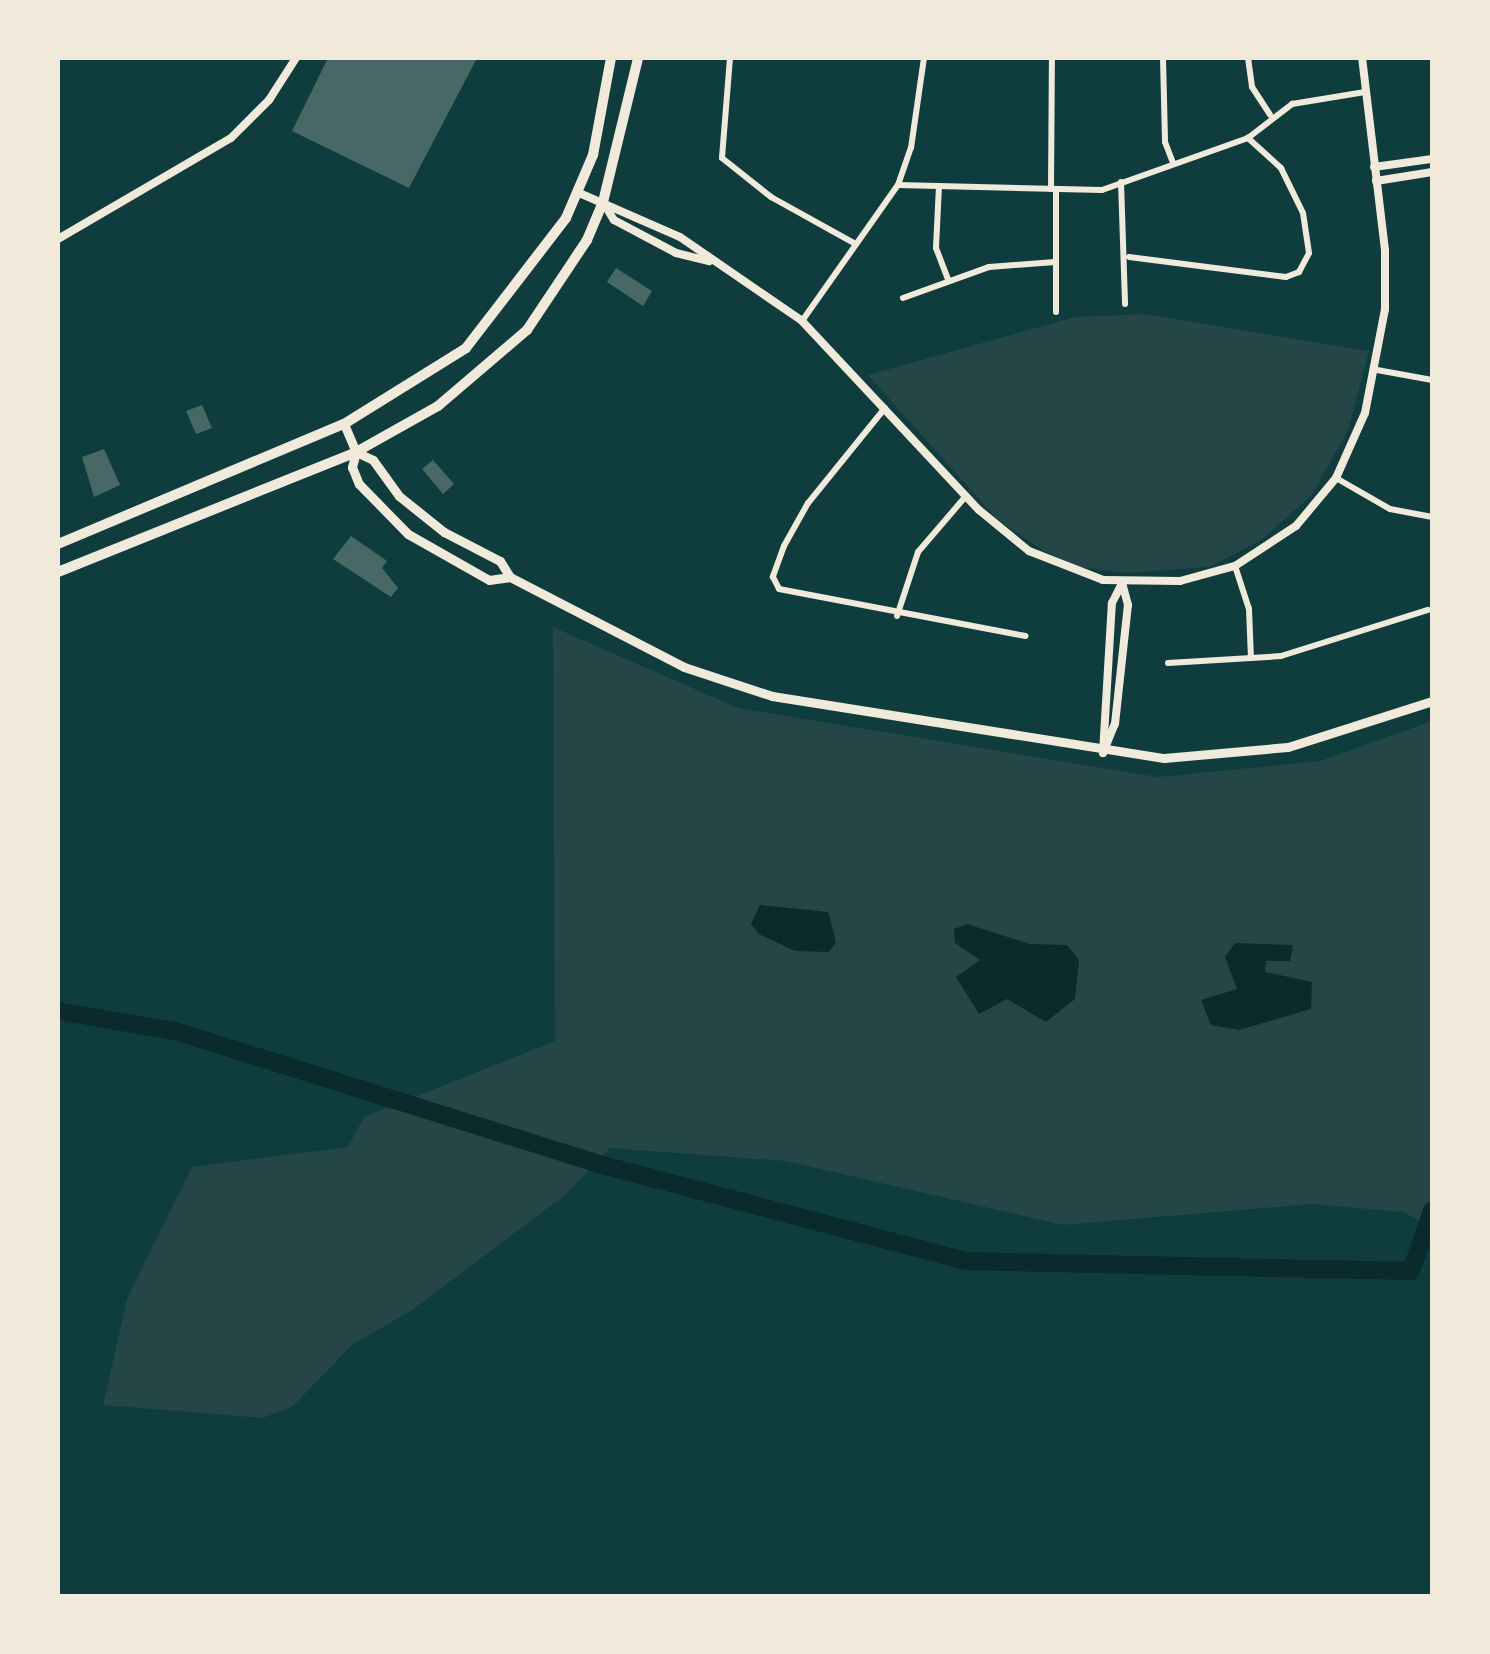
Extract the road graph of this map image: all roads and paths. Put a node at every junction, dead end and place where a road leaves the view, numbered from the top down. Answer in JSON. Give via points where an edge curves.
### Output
{"nodes":[{"id":1,"x":296,"y":58,"type":"edge"},
{"id":2,"x":611,"y":58,"type":"edge"},
{"id":3,"x":638,"y":58,"type":"edge"},
{"id":4,"x":730,"y":58,"type":"edge"},
{"id":5,"x":924,"y":58,"type":"edge"},
{"id":6,"x":1052,"y":58,"type":"edge"},
{"id":7,"x":1163,"y":58,"type":"edge"},
{"id":8,"x":1248,"y":58,"type":"edge"},
{"id":9,"x":1362,"y":58,"type":"edge"},
{"id":10,"x":1365,"y":92,"type":"junction"},
{"id":11,"x":1270,"y":115,"type":"junction"},
{"id":12,"x":1248,"y":138,"type":"junction"},
{"id":13,"x":1432,"y":159,"type":"edge"},
{"id":14,"x":1173,"y":163,"type":"junction"},
{"id":15,"x":1374,"y":167,"type":"junction"},
{"id":16,"x":1432,"y":172,"type":"edge"},
{"id":17,"x":1376,"y":181,"type":"junction"},
{"id":18,"x":1121,"y":182,"type":"junction"},
{"id":19,"x":898,"y":185,"type":"junction"},
{"id":20,"x":939,"y":186,"type":"junction"},
{"id":21,"x":1054,"y":189,"type":"junction"},
{"id":22,"x":577,"y":192,"type":"junction"},
{"id":23,"x":603,"y":202,"type":"junction"},
{"id":24,"x":58,"y":239,"type":"edge"},
{"id":25,"x":854,"y":243,"type":"junction"},
{"id":26,"x":1129,"y":257,"type":"junction"},
{"id":27,"x":714,"y":262,"type":"junction"},
{"id":28,"x":1055,"y":262,"type":"junction"},
{"id":29,"x":948,"y":279,"type":"junction"},
{"id":30,"x":903,"y":298,"type":"dead end"},
{"id":31,"x":1125,"y":304,"type":"dead end"},
{"id":32,"x":1056,"y":312,"type":"dead end"},
{"id":33,"x":802,"y":321,"type":"junction"},
{"id":34,"x":1377,"y":370,"type":"junction"},
{"id":35,"x":1432,"y":380,"type":"edge"},
{"id":36,"x":885,"y":408,"type":"junction"},
{"id":37,"x":344,"y":424,"type":"junction"},
{"id":38,"x":356,"y":452,"type":"junction"},
{"id":39,"x":1336,"y":478,"type":"junction"},
{"id":40,"x":966,"y":496,"type":"junction"},
{"id":41,"x":1432,"y":517,"type":"edge"},
{"id":42,"x":58,"y":544,"type":"edge"},
{"id":43,"x":1235,"y":566,"type":"junction"},
{"id":44,"x":58,"y":572,"type":"edge"},
{"id":45,"x":510,"y":577,"type":"junction"},
{"id":46,"x":1122,"y":583,"type":"junction"},
{"id":47,"x":1428,"y":610,"type":"dead end"},
{"id":48,"x":897,"y":616,"type":"junction"},
{"id":49,"x":1026,"y":636,"type":"dead end"},
{"id":50,"x":1251,"y":658,"type":"junction"},
{"id":51,"x":1168,"y":663,"type":"dead end"},
{"id":52,"x":1432,"y":701,"type":"edge"},
{"id":53,"x":1103,"y":753,"type":"junction"}],
"edges":[{"from":1,"to":24,"type":"street","via":[[269,100],[231,138]]},
{"from":2,"to":22,"type":"main road","via":[[605,108]]},
{"from":3,"to":23,"type":"main road"},
{"from":4,"to":25,"type":"street","via":[[722,158],[771,197]]},
{"from":5,"to":19,"type":"street","via":[[913,132]]},
{"from":6,"to":21,"type":"street"},
{"from":7,"to":14,"type":"street","via":[[1165,142]]},
{"from":8,"to":11,"type":"street","via":[[1252,87]]},
{"from":9,"to":10,"type":"street"},
{"from":10,"to":11,"type":"street","via":[[1292,104]]},
{"from":10,"to":15,"type":"street"},
{"from":11,"to":12,"type":"street"},
{"from":12,"to":14,"type":"street"},
{"from":12,"to":26,"type":"street","via":[[1281,168],[1303,213],[1309,253],[1299,272],[1286,277]]},
{"from":13,"to":15,"type":"street"},
{"from":14,"to":18,"type":"street"},
{"from":15,"to":17,"type":"street"},
{"from":16,"to":17,"type":"street"},
{"from":17,"to":34,"type":"street","via":[[1385,250]]},
{"from":18,"to":21,"type":"street","via":[[1102,190]]},
{"from":18,"to":26,"type":"street"},
{"from":19,"to":20,"type":"street"},
{"from":19,"to":25,"type":"street"},
{"from":20,"to":21,"type":"street"},
{"from":20,"to":29,"type":"street","via":[[936,248]]},
{"from":21,"to":28,"type":"street"},
{"from":22,"to":23,"type":"street"},
{"from":22,"to":37,"type":"main road","via":[[533,266],[466,348]]},
{"from":23,"to":27,"type":"street","via":[[680,237]]},
{"from":23,"to":27,"type":"street","via":[[614,220],[676,253]]},
{"from":23,"to":38,"type":"main road","via":[[587,240],[527,330],[438,406]]},
{"from":25,"to":33,"type":"street"},
{"from":26,"to":31,"type":"street"},
{"from":27,"to":33,"type":"street"},
{"from":28,"to":29,"type":"street","via":[[989,267]]},
{"from":28,"to":32,"type":"street"},
{"from":29,"to":30,"type":"street"},
{"from":33,"to":36,"type":"street"},
{"from":34,"to":35,"type":"street"},
{"from":34,"to":39,"type":"street"},
{"from":36,"to":40,"type":"street"},
{"from":36,"to":48,"type":"street","via":[[839,456],[784,546],[773,577],[788,595]]},
{"from":37,"to":38,"type":"main road"},
{"from":37,"to":42,"type":"main road"},
{"from":38,"to":44,"type":"main road"},
{"from":38,"to":45,"type":"main road","via":[[373,460],[422,516],[500,561]]},
{"from":38,"to":45,"type":"main road","via":[[352,469],[363,490],[408,534],[489,580]]},
{"from":39,"to":41,"type":"street","via":[[1390,509]]},
{"from":39,"to":43,"type":"street","via":[[1296,526]]},
{"from":40,"to":46,"type":"street","via":[[1038,557]]},
{"from":40,"to":48,"type":"street","via":[[918,552]]},
{"from":43,"to":46,"type":"street","via":[[1180,581]]},
{"from":43,"to":50,"type":"street","via":[[1249,609]]},
{"from":45,"to":53,"type":"main road","via":[[684,667],[748,690]]},
{"from":46,"to":53,"type":"street","via":[[1112,603]]},
{"from":46,"to":53,"type":"street","via":[[1128,605],[1119,694]]},
{"from":47,"to":50,"type":"street","via":[[1286,655]]},
{"from":48,"to":49,"type":"street"},
{"from":50,"to":51,"type":"street"},
{"from":52,"to":53,"type":"main road","via":[[1264,751],[1191,758]]}]}
